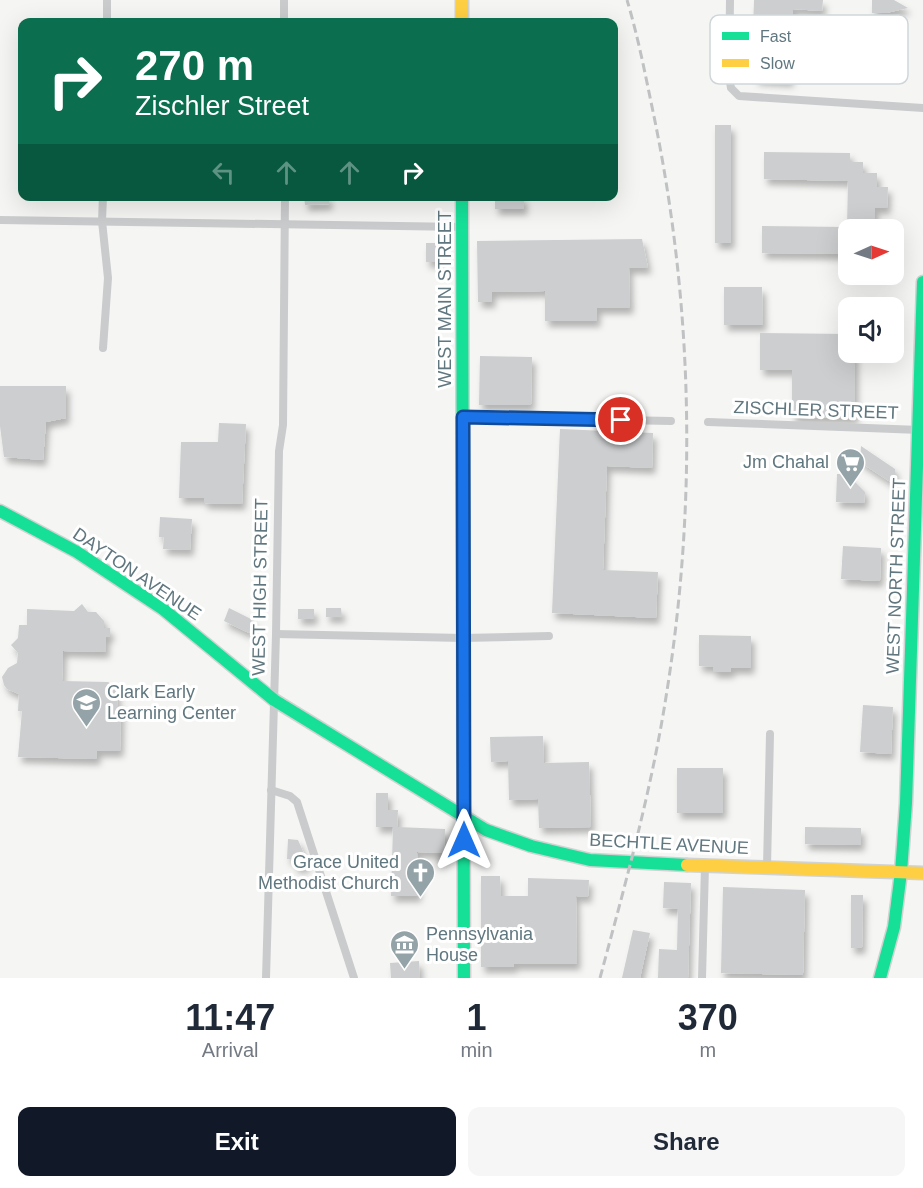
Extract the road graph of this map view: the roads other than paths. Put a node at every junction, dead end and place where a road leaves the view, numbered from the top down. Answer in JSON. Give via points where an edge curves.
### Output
{"nodes":[{"id":1,"x":107,"y":0,"type":"edge"},
{"id":2,"x":284,"y":0,"type":"edge"},
{"id":3,"x":462,"y":0,"type":"edge"},
{"id":4,"x":730,"y":0,"type":"edge"},
{"id":5,"x":730,"y":15,"type":"edge"},
{"id":6,"x":107,"y":18,"type":"edge"},
{"id":7,"x":284,"y":18,"type":"edge"},
{"id":8,"x":462,"y":18,"type":"edge"},
{"id":9,"x":732,"y":84,"type":"edge"},
{"id":10,"x":923,"y":108,"type":"edge"},
{"id":11,"x":103,"y":201,"type":"edge"},
{"id":12,"x":285,"y":201,"type":"edge"},
{"id":13,"x":462,"y":201,"type":"edge"},
{"id":14,"x":0,"y":220,"type":"edge"},
{"id":15,"x":102,"y":221,"type":"junction"},
{"id":16,"x":285,"y":224,"type":"junction"},
{"id":17,"x":462,"y":227,"type":"junction"},
{"id":18,"x":923,"y":282,"type":"edge"},
{"id":19,"x":103,"y":348,"type":"dead end"},
{"id":20,"x":463,"y":417,"type":"junction"},
{"id":21,"x":671,"y":421,"type":"dead end"},
{"id":22,"x":708,"y":422,"type":"dead end"},
{"id":23,"x":921,"y":430,"type":"edge"},
{"id":24,"x":0,"y":511,"type":"edge"},
{"id":25,"x":276,"y":634,"type":"junction"},
{"id":26,"x":549,"y":636,"type":"dead end"},
{"id":27,"x":463,"y":639,"type":"junction"},
{"id":28,"x":274,"y":700,"type":"junction"},
{"id":29,"x":770,"y":734,"type":"dead end"},
{"id":30,"x":271,"y":790,"type":"junction"},
{"id":31,"x":464,"y":817,"type":"junction"},
{"id":32,"x":705,"y":866,"type":"junction"},
{"id":33,"x":767,"y":867,"type":"junction"},
{"id":34,"x":901,"y":872,"type":"junction"},
{"id":35,"x":923,"y":873,"type":"edge"},
{"id":36,"x":266,"y":978,"type":"edge"},
{"id":37,"x":354,"y":978,"type":"edge"},
{"id":38,"x":464,"y":978,"type":"edge"},
{"id":39,"x":702,"y":978,"type":"edge"},
{"id":40,"x":880,"y":978,"type":"edge"}],
"edges":[{"from":1,"to":6,"type":"street"},
{"from":2,"to":7,"type":"street"},
{"from":3,"to":8,"type":"main road"},
{"from":4,"to":5,"type":"street"},
{"from":9,"to":10,"type":"street","via":[[735,93],[746,98]]},
{"from":11,"to":15,"type":"street"},
{"from":12,"to":16,"type":"street","name":"WEST HIGH STREET"},
{"from":13,"to":17,"type":"main road","name":"WEST MAIN STREET"},
{"from":14,"to":15,"type":"street"},
{"from":15,"to":16,"type":"street"},
{"from":15,"to":19,"type":"street","via":[[108,278]]},
{"from":16,"to":17,"type":"street"},
{"from":16,"to":25,"type":"street","name":"WEST HIGH STREET"},
{"from":17,"to":20,"type":"main road","name":"WEST MAIN STREET"},
{"from":18,"to":23,"type":"main road","name":"WEST NORTH STREET"},
{"from":20,"to":21,"type":"street"},
{"from":20,"to":27,"type":"main road","name":"WEST MAIN STREET"},
{"from":22,"to":23,"type":"street","name":"ZISCHLER STREET"},
{"from":23,"to":34,"type":"main road","name":"WEST NORTH STREET"},
{"from":24,"to":28,"type":"main road","name":"DAYTON AVENUE","via":[[77,552],[163,609]]},
{"from":25,"to":27,"type":"street"},
{"from":25,"to":28,"type":"street","name":"WEST HIGH STREET"},
{"from":26,"to":27,"type":"street"},
{"from":27,"to":31,"type":"main road","name":"WEST MAIN STREET"},
{"from":28,"to":30,"type":"street","name":"WEST HIGH STREET"},
{"from":28,"to":31,"type":"main road","name":"BECHTLE AVENUE"},
{"from":29,"to":33,"type":"street"},
{"from":30,"to":36,"type":"street","name":"WEST HIGH STREET"},
{"from":30,"to":37,"type":"street","via":[[297,802]]},
{"from":31,"to":32,"type":"main road","name":"BECHTLE AVENUE","via":[[486,830],[531,846],[587,859]]},
{"from":31,"to":38,"type":"main road","name":"WEST MAIN STREET"},
{"from":32,"to":33,"type":"main road","name":"BECHTLE AVENUE"},
{"from":32,"to":39,"type":"street"},
{"from":33,"to":34,"type":"main road","name":"BECHTLE AVENUE"},
{"from":34,"to":35,"type":"main road","name":"BECHTLE AVENUE"},
{"from":34,"to":40,"type":"main road","name":"WEST NORTH STREET","via":[[894,927]]}]}
